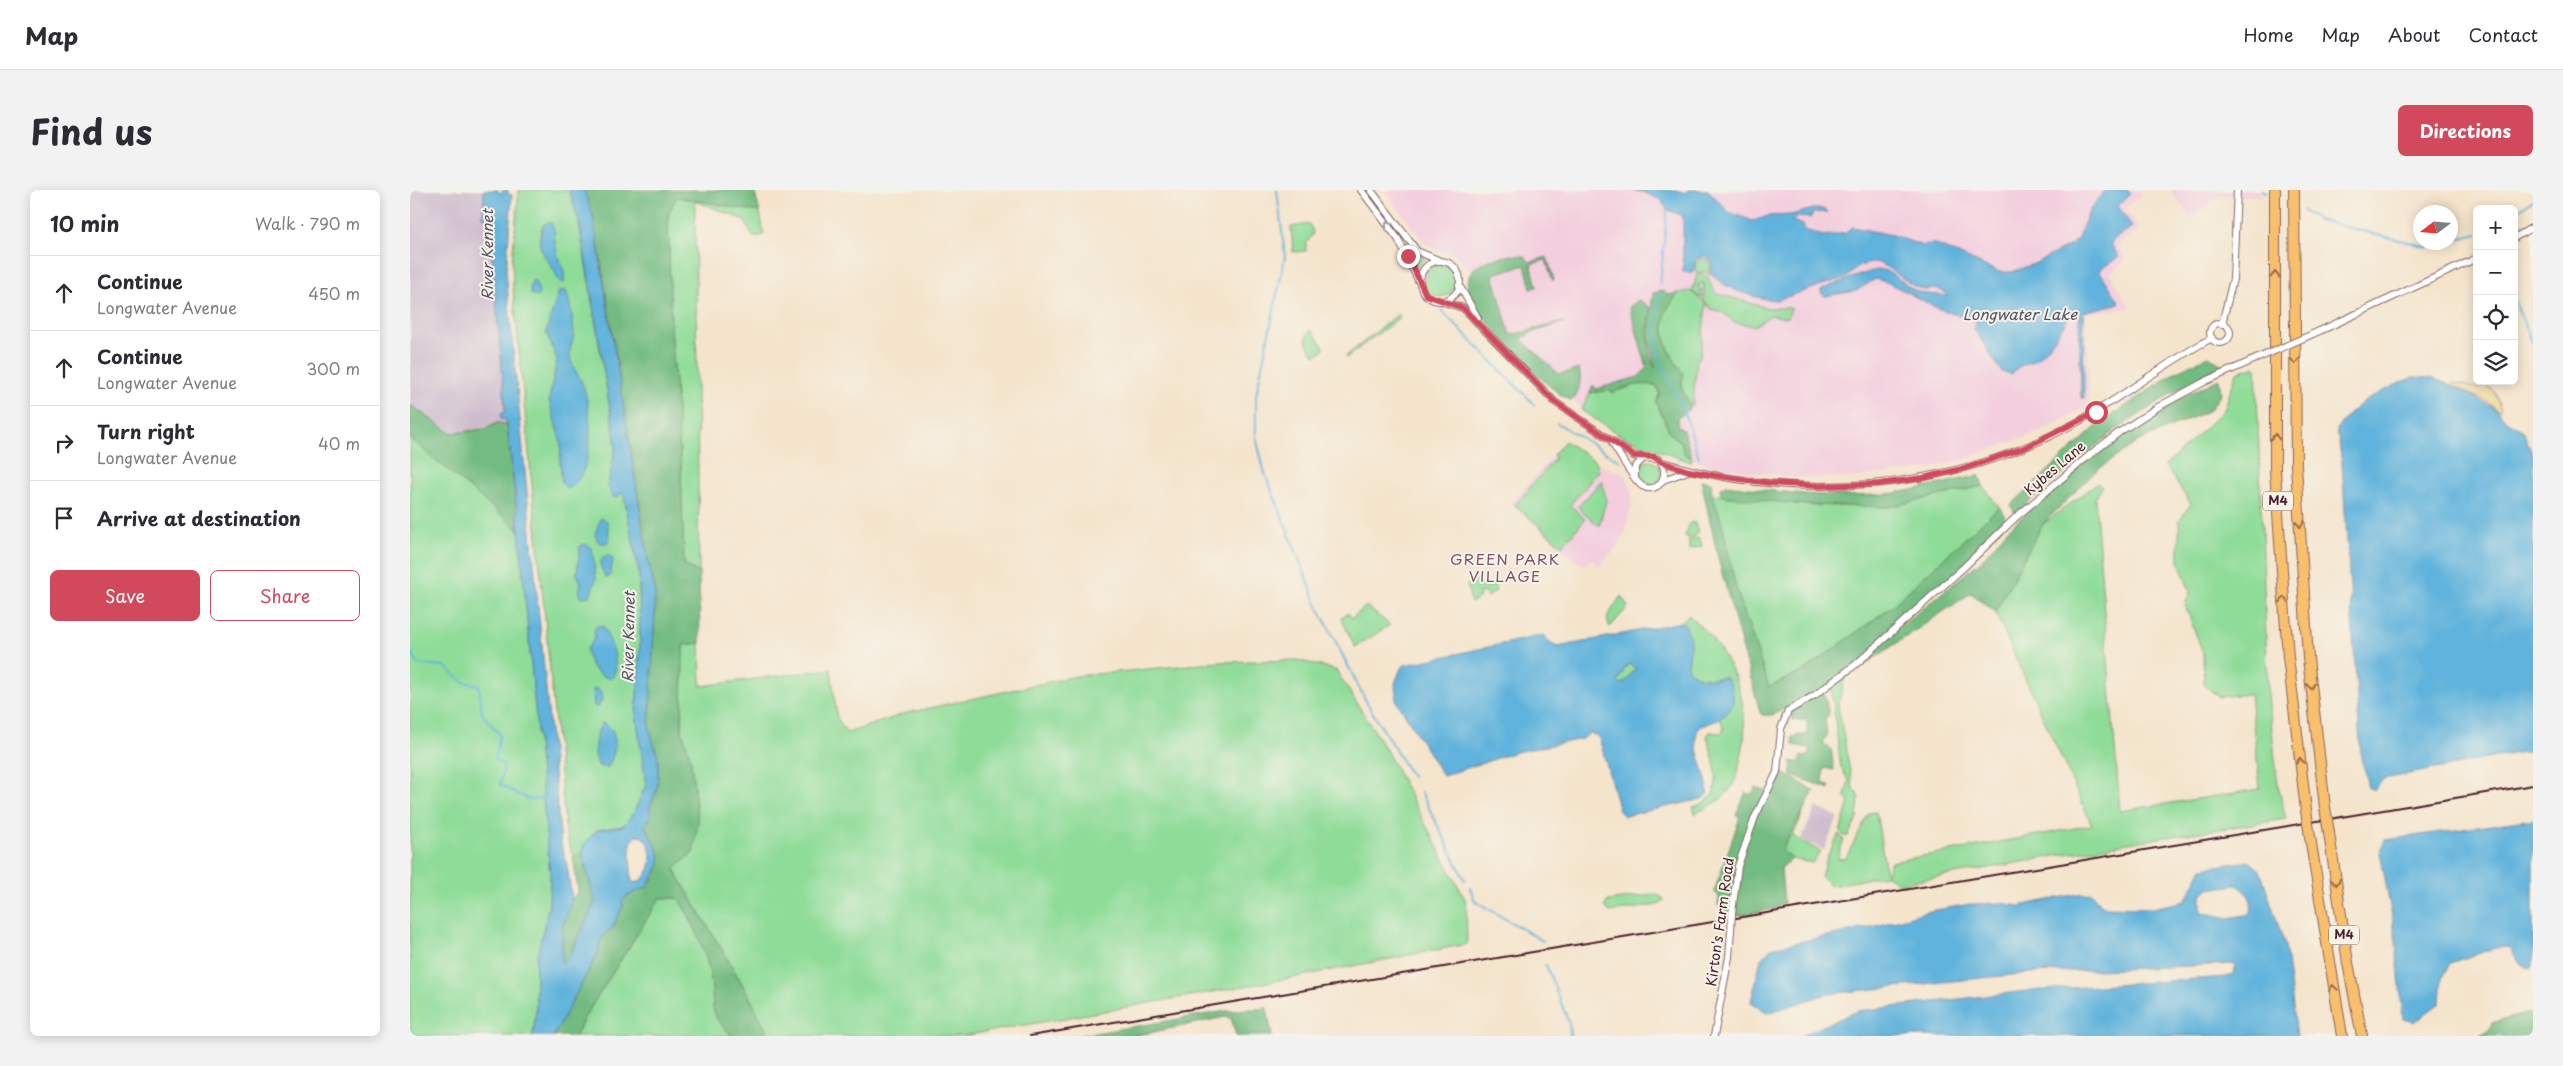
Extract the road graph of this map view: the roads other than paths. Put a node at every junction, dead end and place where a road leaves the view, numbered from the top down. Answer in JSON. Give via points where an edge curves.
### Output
{"nodes":[{"id":1,"x":1361,"y":190,"type":"edge"},
{"id":2,"x":1371,"y":190,"type":"edge"},
{"id":3,"x":2237,"y":190,"type":"edge"},
{"id":4,"x":2275,"y":190,"type":"edge"},
{"id":5,"x":2294,"y":190,"type":"edge"},
{"id":6,"x":2533,"y":227,"type":"edge"},
{"id":7,"x":2518,"y":236,"type":"edge"},
{"id":8,"x":1442,"y":260,"type":"junction"},
{"id":9,"x":2473,"y":260,"type":"edge"},
{"id":10,"x":1420,"y":283,"type":"junction"},
{"id":11,"x":1460,"y":285,"type":"junction"},
{"id":12,"x":1441,"y":301,"type":"junction"},
{"id":13,"x":1480,"y":324,"type":"junction"},
{"id":14,"x":2222,"y":324,"type":"junction"},
{"id":15,"x":2212,"y":338,"type":"junction"},
{"id":16,"x":1611,"y":441,"type":"junction"},
{"id":17,"x":1644,"y":458,"type":"junction"},
{"id":18,"x":1662,"y":462,"type":"junction"},
{"id":19,"x":1689,"y":471,"type":"junction"},
{"id":20,"x":1635,"y":477,"type":"junction"},
{"id":21,"x":1663,"y":480,"type":"junction"},
{"id":22,"x":1781,"y":729,"type":"joint"},
{"id":23,"x":1714,"y":1036,"type":"edge"},
{"id":24,"x":2342,"y":1036,"type":"edge"},
{"id":25,"x":2362,"y":1036,"type":"edge"}],
"edges":[{"from":10,"to":1,"type":"street","one_way":true,"via":[[1398,239]]},
{"from":2,"to":8,"type":"street","via":[[1418,251]]},
{"from":3,"to":14,"type":"street","via":[[2233,279]]},
{"from":24,"to":4,"type":"highway","number":"M4","one_way":true,"bridge":true,"via":[[2306,810],[2288,657],[2276,470]]},
{"from":5,"to":25,"type":"highway","number":"M4","one_way":true,"bridge":true,"via":[[2296,465],[2308,658],[2325,807]]},
{"from":6,"to":7,"type":"street"},
{"from":8,"to":10,"type":"street","via":[[1426,265]]},
{"from":8,"to":11,"type":"street","via":[[1457,270]]},
{"from":9,"to":22,"type":"street","name":"Kybes Lane","bridge":true,"via":[[2206,381],[2143,416],[2092,453],[2015,518],[1861,660],[1788,711]]},
{"from":10,"to":12,"type":"street","via":[[1426,295]]},
{"from":11,"to":12,"type":"street","via":[[1452,297]]},
{"from":11,"to":13,"type":"street"},
{"from":12,"to":13,"type":"street","via":[[1463,308]]},
{"from":13,"to":16,"type":"street","via":[[1555,402]]},
{"from":14,"to":15,"type":"street","via":[[2212,328]]},
{"from":14,"to":15,"type":"street","via":[[2230,330],[2229,338],[2220,343]]},
{"from":15,"to":19,"type":"street","via":[[2186,351],[2074,424],[2024,448],[1949,472],[1879,484],[1819,486],[1770,483]]},
{"from":16,"to":17,"type":"street","via":[[1634,456]]},
{"from":16,"to":20,"type":"street"},
{"from":17,"to":18,"type":"street","via":[[1654,457]]},
{"from":17,"to":20,"type":"street","via":[[1635,467]]},
{"from":18,"to":19,"type":"street"},
{"from":18,"to":21,"type":"street"},
{"from":19,"to":21,"type":"street"},
{"from":20,"to":21,"type":"street","via":[[1648,488],[1658,486]]},
{"from":22,"to":23,"type":"street","name":"Kirton's Farm Road","bridge":true,"via":[[1779,765],[1755,817],[1738,866],[1729,957]]}]}
